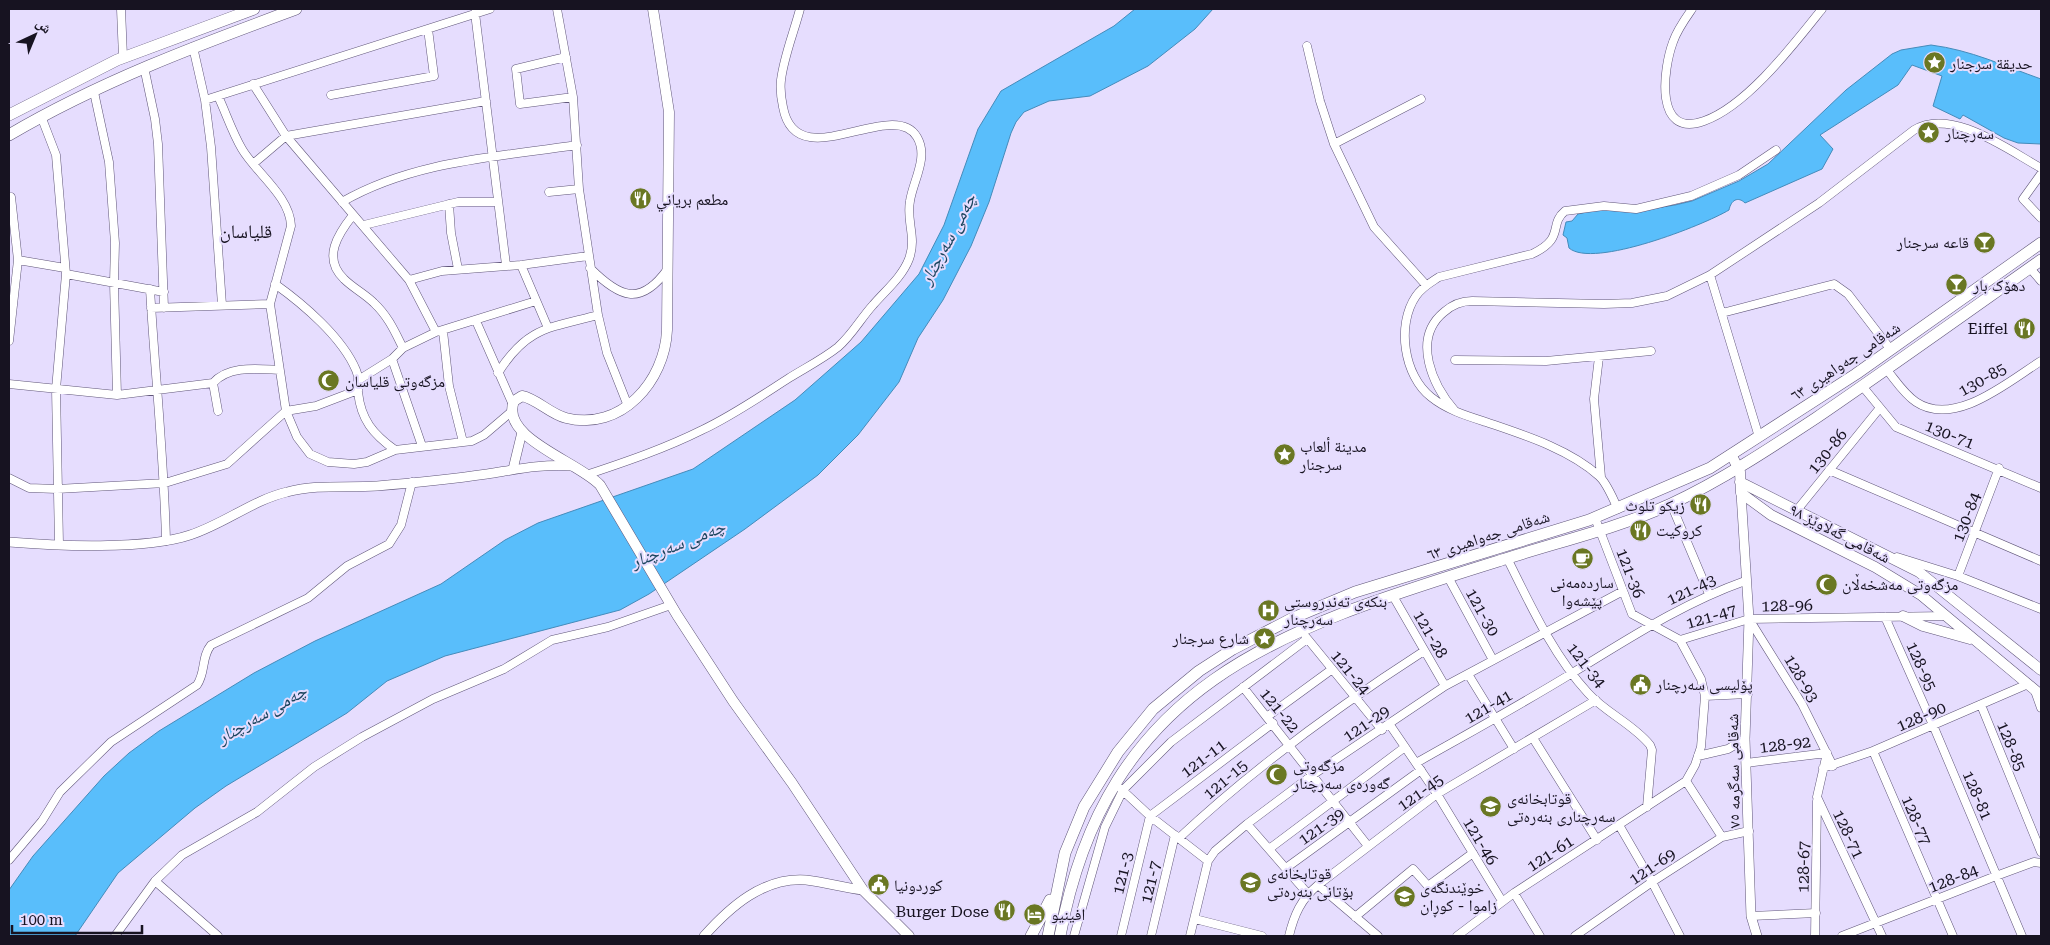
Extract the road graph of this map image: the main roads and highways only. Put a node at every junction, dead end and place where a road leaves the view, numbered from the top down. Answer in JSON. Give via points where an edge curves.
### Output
{"nodes":[{"id":1,"x":254,"y":9,"type":"edge"},
{"id":2,"x":296,"y":9,"type":"edge"},
{"id":3,"x":653,"y":9,"type":"edge"},
{"id":4,"x":9,"y":115,"type":"edge"},
{"id":5,"x":9,"y":134,"type":"edge"},
{"id":6,"x":2041,"y":243,"type":"edge"},
{"id":7,"x":2041,"y":260,"type":"edge"},
{"id":8,"x":1732,"y":456,"type":"junction"},
{"id":9,"x":1738,"y":468,"type":"junction"},
{"id":10,"x":1741,"y":487,"type":"junction"},
{"id":11,"x":1840,"y":531,"type":"junction"},
{"id":12,"x":1834,"y":545,"type":"junction"},
{"id":13,"x":1958,"y":603,"type":"junction"},
{"id":14,"x":1903,"y":616,"type":"road end"},
{"id":15,"x":1946,"y":616,"type":"junction"},
{"id":16,"x":1978,"y":643,"type":"junction"},
{"id":17,"x":2041,"y":670,"type":"edge"},
{"id":18,"x":2035,"y":690,"type":"edge"},
{"id":19,"x":1056,"y":890,"type":"junction"},
{"id":20,"x":909,"y":936,"type":"edge"},
{"id":21,"x":1031,"y":936,"type":"edge"},
{"id":22,"x":1048,"y":936,"type":"edge"},
{"id":23,"x":1060,"y":936,"type":"edge"}],
"edges":[{"from":1,"to":4,"type":"main road","via":[[123,57]]},
{"from":2,"to":5,"type":"main road","via":[[144,67]]},
{"from":3,"to":20,"type":"main road","via":[[669,112],[668,330],[664,355],[651,382],[628,406],[610,416],[582,420],[556,414],[524,396],[516,398],[512,408],[522,432],[537,445],[589,474],[602,488],[732,701],[792,783],[863,890]]},
{"from":6,"to":8,"type":"main road","name":"شەقامی جەواهیری ٦٣","via":[[1891,350]]},
{"from":7,"to":9,"type":"main road","name":"شەقامی جەواهیری ٦٣","via":[[1863,387]]},
{"from":8,"to":9,"type":"main road","name":"شەقامی سەگرمە ٧٥"},
{"from":8,"to":19,"type":"main road","name":"شەقامی جەواهیری ٦٣","via":[[1680,483],[1595,518],[1355,592],[1293,618],[1233,649],[1199,671],[1153,709],[1118,752],[1084,807],[1065,853]]},
{"from":9,"to":10,"type":"main road","name":"شەقامی سەگرمە ٧٥"},
{"from":9,"to":23,"type":"main road","name":"شەقامی جەواهیری ٦٣","via":[[1671,504],[1600,531],[1393,596],[1248,657],[1209,682],[1176,708],[1139,747],[1083,848],[1067,898]]},
{"from":10,"to":11,"type":"main road","name":"شەقامی گەلاوێژ ٩٨"},
{"from":10,"to":12,"type":"main road","name":"شەقامی گەلاوێژ ٩٨","via":[[1776,518]]},
{"from":11,"to":12,"type":"main road"},
{"from":11,"to":13,"type":"main road","name":"شەقامی گەلاوێژ ٩٨","via":[[1919,572]]},
{"from":12,"to":15,"type":"main road","name":"شەقامی گەلاوێژ ٩٨","via":[[1899,580]]},
{"from":13,"to":15,"type":"main road"},
{"from":13,"to":17,"type":"main road","name":"شەقامی گەلاوێژ ٩٨"},
{"from":14,"to":16,"type":"main road","via":[[1923,626]]},
{"from":15,"to":16,"type":"main road","name":"شەقامی گەلاوێژ ٩٨"},
{"from":16,"to":18,"type":"main road","name":"شەقامی گەلاوێژ ٩٨"},
{"from":19,"to":21,"type":"main road"},
{"from":19,"to":22,"type":"main road","name":"شەقامی جەواهیری ٦٣"}]}
